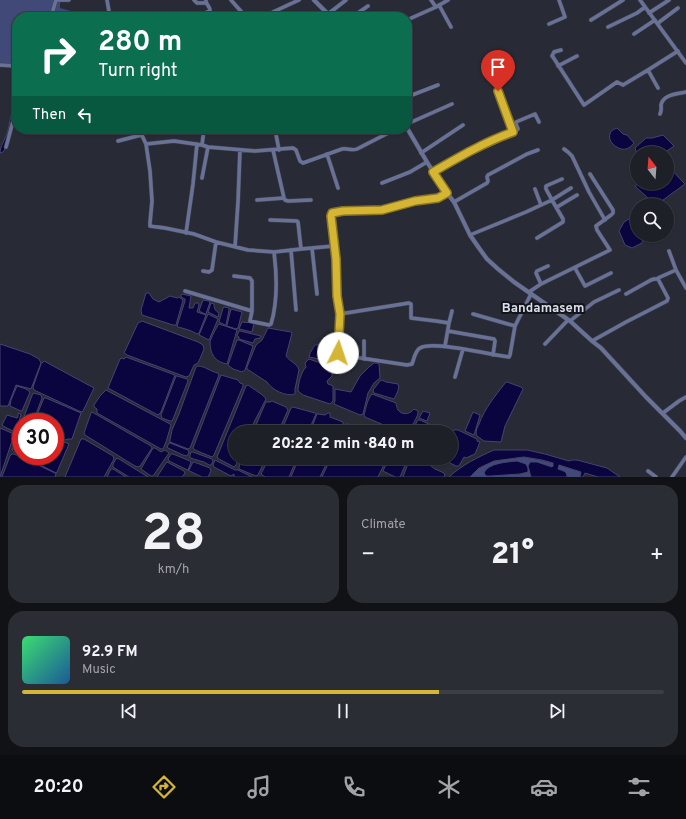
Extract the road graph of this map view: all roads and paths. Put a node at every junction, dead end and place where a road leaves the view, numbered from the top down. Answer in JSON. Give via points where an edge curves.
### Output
{"nodes":[{"id":1,"x":56,"y":0,"type":"edge"},
{"id":2,"x":69,"y":0,"type":"edge"},
{"id":3,"x":107,"y":0,"type":"edge"},
{"id":4,"x":194,"y":0,"type":"edge"},
{"id":5,"x":231,"y":0,"type":"edge"},
{"id":6,"x":299,"y":0,"type":"edge"},
{"id":7,"x":314,"y":0,"type":"edge"},
{"id":8,"x":346,"y":0,"type":"edge"},
{"id":9,"x":432,"y":0,"type":"edge"},
{"id":10,"x":448,"y":0,"type":"edge"},
{"id":11,"x":559,"y":0,"type":"edge"},
{"id":12,"x":623,"y":0,"type":"edge"},
{"id":13,"x":640,"y":0,"type":"edge"},
{"id":14,"x":669,"y":0,"type":"edge"},
{"id":15,"x":206,"y":1,"type":"edge"},
{"id":16,"x":368,"y":6,"type":"dead end"},
{"id":17,"x":438,"y":6,"type":"junction"},
{"id":18,"x":645,"y":7,"type":"junction"},
{"id":19,"x":678,"y":8,"type":"dead end"},
{"id":20,"x":52,"y":12,"type":"edge"},
{"id":21,"x":109,"y":12,"type":"edge"},
{"id":22,"x":207,"y":12,"type":"edge"},
{"id":23,"x":242,"y":12,"type":"edge"},
{"id":24,"x":273,"y":12,"type":"edge"},
{"id":25,"x":327,"y":12,"type":"edge"},
{"id":26,"x":333,"y":12,"type":"edge"},
{"id":27,"x":359,"y":12,"type":"edge"},
{"id":28,"x":650,"y":13,"type":"junction"},
{"id":29,"x":412,"y":18,"type":"edge"},
{"id":30,"x":591,"y":20,"type":"dead end"},
{"id":31,"x":656,"y":22,"type":"junction"},
{"id":32,"x":549,"y":24,"type":"dead end"},
{"id":33,"x":451,"y":27,"type":"dead end"},
{"id":34,"x":608,"y":27,"type":"dead end"},
{"id":35,"x":634,"y":34,"type":"dead end"},
{"id":36,"x":561,"y":50,"type":"dead end"},
{"id":37,"x":678,"y":52,"type":"junction"},
{"id":38,"x":577,"y":56,"type":"dead end"},
{"id":39,"x":686,"y":63,"type":"edge"},
{"id":40,"x":0,"y":65,"type":"edge"},
{"id":41,"x":12,"y":66,"type":"edge"},
{"id":42,"x":558,"y":66,"type":"junction"},
{"id":43,"x":648,"y":70,"type":"junction"},
{"id":44,"x":438,"y":85,"type":"dead end"},
{"id":45,"x":658,"y":88,"type":"dead end"},
{"id":46,"x":498,"y":91,"type":"dead end"},
{"id":47,"x":686,"y":92,"type":"edge"},
{"id":48,"x":412,"y":95,"type":"edge"},
{"id":49,"x":452,"y":104,"type":"dead end"},
{"id":50,"x":660,"y":114,"type":"dead end"},
{"id":51,"x":412,"y":122,"type":"edge"},
{"id":52,"x":539,"y":122,"type":"dead end"},
{"id":53,"x":12,"y":125,"type":"edge"},
{"id":54,"x":463,"y":125,"type":"dead end"},
{"id":55,"x":513,"y":132,"type":"junction"},
{"id":56,"x":202,"y":134,"type":"edge"},
{"id":57,"x":276,"y":134,"type":"edge"},
{"id":58,"x":386,"y":134,"type":"edge"},
{"id":59,"x":411,"y":134,"type":"edge"},
{"id":60,"x":141,"y":135,"type":"joint"},
{"id":61,"x":118,"y":141,"type":"dead end"},
{"id":62,"x":146,"y":144,"type":"junction"},
{"id":63,"x":199,"y":145,"type":"junction"},
{"id":64,"x":6,"y":147,"type":"dead end"},
{"id":65,"x":208,"y":147,"type":"junction"},
{"id":66,"x":564,"y":149,"type":"dead end"},
{"id":67,"x":240,"y":150,"type":"junction"},
{"id":68,"x":273,"y":150,"type":"junction"},
{"id":69,"x":279,"y":150,"type":"junction"},
{"id":70,"x":538,"y":150,"type":"dead end"},
{"id":71,"x":422,"y":153,"type":"junction"},
{"id":72,"x":327,"y":154,"type":"junction"},
{"id":73,"x":427,"y":162,"type":"junction"},
{"id":74,"x":433,"y":172,"type":"junction"},
{"id":75,"x":590,"y":174,"type":"dead end"},
{"id":76,"x":202,"y":178,"type":"dead end"},
{"id":77,"x":562,"y":179,"type":"dead end"},
{"id":78,"x":382,"y":183,"type":"dead end"},
{"id":79,"x":338,"y":188,"type":"dead end"},
{"id":80,"x":571,"y":188,"type":"dead end"},
{"id":81,"x":536,"y":189,"type":"dead end"},
{"id":82,"x":447,"y":193,"type":"junction"},
{"id":83,"x":577,"y":195,"type":"dead end"},
{"id":84,"x":284,"y":198,"type":"junction"},
{"id":85,"x":257,"y":200,"type":"dead end"},
{"id":86,"x":311,"y":200,"type":"dead end"},
{"id":87,"x":552,"y":200,"type":"junction"},
{"id":88,"x":454,"y":202,"type":"junction"},
{"id":89,"x":541,"y":205,"type":"junction"},
{"id":90,"x":557,"y":207,"type":"junction"},
{"id":91,"x":270,"y":220,"type":"dead end"},
{"id":92,"x":605,"y":220,"type":"junction"},
{"id":93,"x":186,"y":233,"type":"junction"},
{"id":94,"x":470,"y":234,"type":"junction"},
{"id":95,"x":538,"y":238,"type":"dead end"},
{"id":96,"x":216,"y":242,"type":"junction"},
{"id":97,"x":334,"y":246,"type":"junction"},
{"id":98,"x":235,"y":247,"type":"junction"},
{"id":99,"x":312,"y":248,"type":"junction"},
{"id":100,"x":301,"y":249,"type":"junction"},
{"id":101,"x":291,"y":250,"type":"junction"},
{"id":102,"x":274,"y":252,"type":"junction"},
{"id":103,"x":669,"y":252,"type":"dead end"},
{"id":104,"x":548,"y":266,"type":"dead end"},
{"id":105,"x":575,"y":268,"type":"junction"},
{"id":106,"x":676,"y":270,"type":"junction"},
{"id":107,"x":203,"y":271,"type":"dead end"},
{"id":108,"x":611,"y":273,"type":"dead end"},
{"id":109,"x":234,"y":276,"type":"dead end"},
{"id":110,"x":658,"y":279,"type":"junction"},
{"id":111,"x":540,"y":284,"type":"junction"},
{"id":112,"x":686,"y":288,"type":"edge"},
{"id":113,"x":620,"y":290,"type":"dead end"},
{"id":114,"x":185,"y":291,"type":"dead end"},
{"id":115,"x":530,"y":293,"type":"junction"},
{"id":116,"x":317,"y":294,"type":"dead end"},
{"id":117,"x":626,"y":294,"type":"dead end"},
{"id":118,"x":296,"y":310,"type":"dead end"},
{"id":119,"x":452,"y":311,"type":"dead end"},
{"id":120,"x":252,"y":312,"type":"junction"},
{"id":121,"x":340,"y":314,"type":"junction"},
{"id":122,"x":473,"y":314,"type":"dead end"},
{"id":123,"x":569,"y":320,"type":"junction"},
{"id":124,"x":449,"y":324,"type":"junction"},
{"id":125,"x":516,"y":326,"type":"junction"},
{"id":126,"x":448,"y":332,"type":"junction"},
{"id":127,"x":364,"y":340,"type":"dead end"},
{"id":128,"x":592,"y":341,"type":"junction"},
{"id":129,"x":545,"y":344,"type":"dead end"},
{"id":130,"x":445,"y":346,"type":"junction"},
{"id":131,"x":463,"y":349,"type":"junction"},
{"id":132,"x":493,"y":355,"type":"junction"},
{"id":133,"x":364,"y":359,"type":"junction"},
{"id":134,"x":455,"y":377,"type":"dead end"},
{"id":135,"x":686,"y":397,"type":"edge"},
{"id":136,"x":663,"y":413,"type":"junction"},
{"id":137,"x":686,"y":438,"type":"edge"},
{"id":138,"x":686,"y":457,"type":"edge"},
{"id":139,"x":648,"y":471,"type":"dead end"},
{"id":140,"x":656,"y":477,"type":"edge"},
{"id":141,"x":672,"y":477,"type":"edge"}],
"edges":[{"from":1,"to":2,"type":"street"},
{"from":1,"to":20,"type":"street"},
{"from":3,"to":21,"type":"street"},
{"from":4,"to":15,"type":"street","via":[[197,3]]},
{"from":5,"to":23,"type":"street"},
{"from":6,"to":24,"type":"street"},
{"from":7,"to":25,"type":"street"},
{"from":8,"to":26,"type":"street"},
{"from":9,"to":17,"type":"street"},
{"from":10,"to":17,"type":"street"},
{"from":11,"to":32,"type":"street","via":[[565,17]]},
{"from":12,"to":30,"type":"street"},
{"from":13,"to":18,"type":"street"},
{"from":14,"to":28,"type":"street"},
{"from":15,"to":22,"type":"street","via":[[210,8]]},
{"from":16,"to":27,"type":"street"},
{"from":17,"to":29,"type":"street"},
{"from":17,"to":33,"type":"street"},
{"from":18,"to":28,"type":"street"},
{"from":18,"to":34,"type":"street"},
{"from":19,"to":31,"type":"street"},
{"from":28,"to":31,"type":"street"},
{"from":31,"to":35,"type":"street"},
{"from":31,"to":37,"type":"street"},
{"from":36,"to":42,"type":"street","via":[[554,52],[552,56]]},
{"from":37,"to":39,"type":"street"},
{"from":37,"to":43,"type":"street"},
{"from":38,"to":42,"type":"street"},
{"from":40,"to":41,"type":"street"},
{"from":42,"to":43,"type":"street","via":[[584,105],[617,82],[622,85]]},
{"from":43,"to":45,"type":"street"},
{"from":44,"to":48,"type":"street"},
{"from":46,"to":55,"type":"street"},
{"from":47,"to":50,"type":"street","via":[[671,95],[664,100]]},
{"from":49,"to":51,"type":"street"},
{"from":52,"to":55,"type":"street","via":[[534,114],[516,123],[518,128]]},
{"from":53,"to":64,"type":"street"},
{"from":54,"to":71,"type":"street"},
{"from":55,"to":74,"type":"street","via":[[478,147]]},
{"from":56,"to":63,"type":"street"},
{"from":57,"to":69,"type":"street"},
{"from":58,"to":72,"type":"street","via":[[357,149],[346,148]]},
{"from":59,"to":71,"type":"street"},
{"from":60,"to":61,"type":"street"},
{"from":60,"to":62,"type":"street"},
{"from":62,"to":63,"type":"street","via":[[174,141]]},
{"from":62,"to":93,"type":"street","via":[[152,201],[150,225]]},
{"from":63,"to":65,"type":"street"},
{"from":63,"to":93,"type":"street"},
{"from":65,"to":67,"type":"street"},
{"from":65,"to":76,"type":"street"},
{"from":66,"to":92,"type":"street","via":[[572,156]]},
{"from":67,"to":68,"type":"street"},
{"from":67,"to":98,"type":"street"},
{"from":68,"to":69,"type":"street"},
{"from":68,"to":84,"type":"street"},
{"from":69,"to":72,"type":"street","via":[[295,149],[303,163]]},
{"from":70,"to":88,"type":"street","via":[[488,175],[486,183]]},
{"from":71,"to":73,"type":"street"},
{"from":72,"to":79,"type":"street"},
{"from":73,"to":74,"type":"street"},
{"from":73,"to":78,"type":"street"},
{"from":74,"to":82,"type":"street"},
{"from":75,"to":92,"type":"street","via":[[613,210]]},
{"from":77,"to":87,"type":"street","via":[[546,186]]},
{"from":80,"to":87,"type":"street"},
{"from":81,"to":89,"type":"street"},
{"from":82,"to":88,"type":"street"},
{"from":82,"to":97,"type":"street","via":[[438,198],[382,210],[334,212],[331,216]]},
{"from":83,"to":90,"type":"street"},
{"from":84,"to":85,"type":"street"},
{"from":84,"to":86,"type":"street","via":[[288,201]]},
{"from":87,"to":89,"type":"street"},
{"from":87,"to":90,"type":"street"},
{"from":88,"to":94,"type":"street"},
{"from":89,"to":94,"type":"street"},
{"from":90,"to":95,"type":"street","via":[[563,222]]},
{"from":91,"to":100,"type":"street","via":[[297,221]]},
{"from":92,"to":105,"type":"street","via":[[596,228],[610,250]]},
{"from":93,"to":96,"type":"street"},
{"from":94,"to":115,"type":"street","via":[[487,259]]},
{"from":96,"to":98,"type":"street"},
{"from":96,"to":107,"type":"street","via":[[212,270]]},
{"from":97,"to":99,"type":"street"},
{"from":97,"to":121,"type":"street"},
{"from":98,"to":102,"type":"street"},
{"from":99,"to":100,"type":"street"},
{"from":99,"to":116,"type":"street"},
{"from":100,"to":101,"type":"street"},
{"from":101,"to":102,"type":"street"},
{"from":101,"to":118,"type":"street"},
{"from":102,"to":120,"type":"street","via":[[275,303],[271,324],[250,321]]},
{"from":103,"to":106,"type":"street"},
{"from":104,"to":111,"type":"street","via":[[536,273]]},
{"from":105,"to":108,"type":"street","via":[[585,286]]},
{"from":105,"to":111,"type":"street"},
{"from":106,"to":110,"type":"street"},
{"from":106,"to":112,"type":"street"},
{"from":109,"to":120,"type":"street","via":[[252,279]]},
{"from":110,"to":117,"type":"street","via":[[651,280]]},
{"from":110,"to":128,"type":"street","via":[[668,298],[667,301]]},
{"from":111,"to":115,"type":"street"},
{"from":113,"to":123,"type":"street","via":[[594,302]]},
{"from":114,"to":120,"type":"street"},
{"from":115,"to":123,"type":"street"},
{"from":115,"to":125,"type":"street"},
{"from":119,"to":124,"type":"street"},
{"from":121,"to":124,"type":"street","via":[[409,303],[411,318]]},
{"from":121,"to":133,"type":"street","via":[[338,354]]},
{"from":122,"to":125,"type":"street"},
{"from":123,"to":128,"type":"street"},
{"from":123,"to":129,"type":"street"},
{"from":124,"to":126,"type":"street"},
{"from":125,"to":132,"type":"street","via":[[510,356]]},
{"from":126,"to":130,"type":"street"},
{"from":126,"to":132,"type":"street","via":[[494,339]]},
{"from":127,"to":133,"type":"street"},
{"from":128,"to":136,"type":"street"},
{"from":130,"to":131,"type":"street"},
{"from":130,"to":133,"type":"street","via":[[420,347],[412,364],[408,365]]},
{"from":131,"to":132,"type":"street"},
{"from":131,"to":134,"type":"street"},
{"from":135,"to":136,"type":"street"},
{"from":136,"to":137,"type":"street"},
{"from":138,"to":141,"type":"street"},
{"from":139,"to":140,"type":"street"}]}
